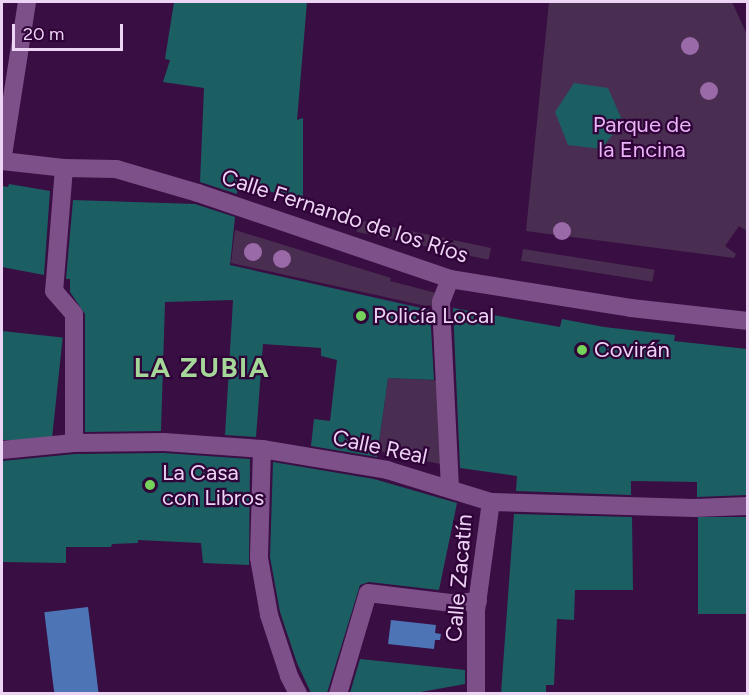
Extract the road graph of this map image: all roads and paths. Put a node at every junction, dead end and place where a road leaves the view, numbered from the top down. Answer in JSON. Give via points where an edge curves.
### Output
{"nodes":[{"id":1,"x":27,"y":2,"type":"edge"},
{"id":2,"x":2,"y":161,"type":"edge"},
{"id":3,"x":64,"y":168,"type":"junction"},
{"id":4,"x":450,"y":279,"type":"junction"},
{"id":5,"x":747,"y":321,"type":"edge"},
{"id":6,"x":74,"y":443,"type":"junction"},
{"id":7,"x":262,"y":449,"type":"junction"},
{"id":8,"x":2,"y":450,"type":"edge"},
{"id":9,"x":450,"y":488,"type":"junction"},
{"id":10,"x":491,"y":502,"type":"junction"},
{"id":11,"x":747,"y":506,"type":"edge"},
{"id":12,"x":478,"y":601,"type":"junction"},
{"id":13,"x":298,"y":693,"type":"edge"},
{"id":14,"x":338,"y":693,"type":"edge"},
{"id":15,"x":476,"y":693,"type":"edge"}],
"edges":[{"from":1,"to":2,"type":"street"},
{"from":2,"to":3,"type":"street","name":"Calle Fernando de los Ríos"},
{"from":3,"to":4,"type":"street","name":"Calle Fernando de los Ríos","via":[[116,169]]},
{"from":3,"to":6,"type":"street","via":[[54,291],[74,314]]},
{"from":4,"to":5,"type":"street","name":"Calle Fernando de los Ríos","via":[[631,309]]},
{"from":4,"to":9,"type":"street","via":[[441,302]]},
{"from":6,"to":7,"type":"street","name":"Calle Real","via":[[164,442]]},
{"from":6,"to":8,"type":"street","name":"Calle Real"},
{"from":7,"to":9,"type":"street","name":"Calle Real","via":[[387,470]]},
{"from":7,"to":13,"type":"street","via":[[260,558],[269,615]]},
{"from":9,"to":10,"type":"street","name":"Calle Real"},
{"from":10,"to":11,"type":"street","name":"Calle Real"},
{"from":10,"to":12,"type":"street","name":"Calle Zacatín"},
{"from":12,"to":14,"type":"street","via":[[452,603],[368,593]]},
{"from":12,"to":15,"type":"street","name":"Calle Zacatín"}]}
